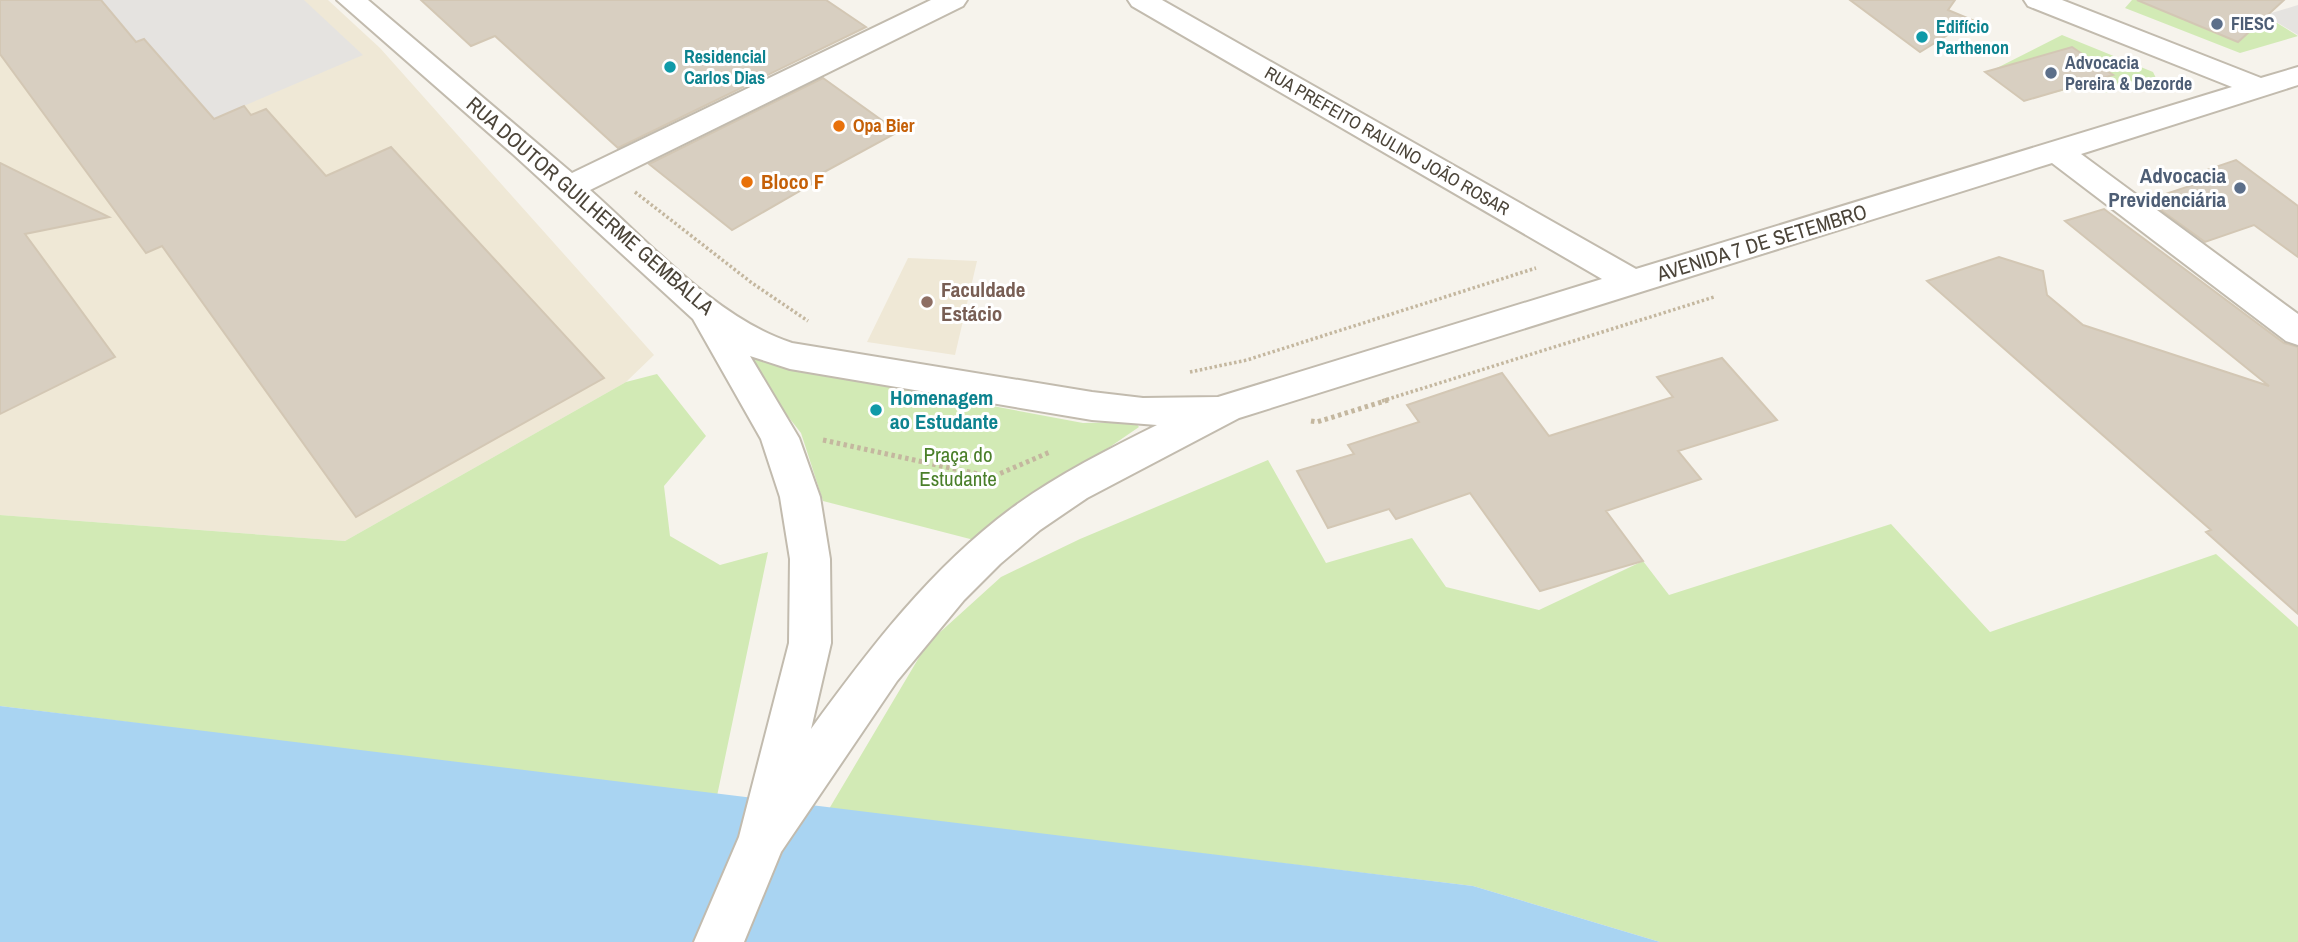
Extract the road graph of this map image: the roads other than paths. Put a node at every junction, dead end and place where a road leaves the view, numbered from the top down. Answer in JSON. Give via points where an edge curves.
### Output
{"nodes":[{"id":1,"x":351,"y":0,"type":"edge"},
{"id":2,"x":953,"y":0,"type":"edge"},
{"id":3,"x":1142,"y":0,"type":"edge"},
{"id":4,"x":2038,"y":0,"type":"edge"},
{"id":5,"x":2298,"y":76,"type":"edge"},
{"id":6,"x":2260,"y":88,"type":"junction"},
{"id":7,"x":2058,"y":152,"type":"junction"},
{"id":8,"x":568,"y":188,"type":"junction"},
{"id":9,"x":1633,"y":282,"type":"junction"},
{"id":10,"x":698,"y":304,"type":"junction"},
{"id":11,"x":2298,"y":332,"type":"edge"},
{"id":12,"x":1226,"y":408,"type":"junction"},
{"id":13,"x":763,"y":837,"type":"junction"},
{"id":14,"x":719,"y":942,"type":"edge"}],
"edges":[{"from":1,"to":8,"type":"street","name":"RUA DOUTOR GUILHERME GEMBALLA"},
{"from":2,"to":8,"type":"street"},
{"from":3,"to":9,"type":"street","name":"RUA PREFEITO RAULINO JOÃO ROSAR"},
{"from":4,"to":6,"type":"street"},
{"from":5,"to":6,"type":"street","name":"AVENIDA 7 DE SETEMBRO"},
{"from":6,"to":7,"type":"street","name":"AVENIDA 7 DE SETEMBRO"},
{"from":7,"to":9,"type":"street","name":"AVENIDA 7 DE SETEMBRO"},
{"from":7,"to":11,"type":"street"},
{"from":8,"to":10,"type":"street","name":"RUA DOUTOR GUILHERME GEMBALLA"},
{"from":9,"to":12,"type":"street","name":"AVENIDA 7 DE SETEMBRO"},
{"from":10,"to":12,"type":"street","name":"RUA DOUTOR GUILHERME GEMBALLA","via":[[754,344],[790,356],[1092,406],[1143,412]]},
{"from":10,"to":13,"type":"street","via":[[780,438],[800,497],[810,559],[810,643]]},
{"from":12,"to":13,"type":"street","via":[[1111,466],[1026,519],[966,571],[913,629]]},
{"from":13,"to":14,"type":"street"}]}
